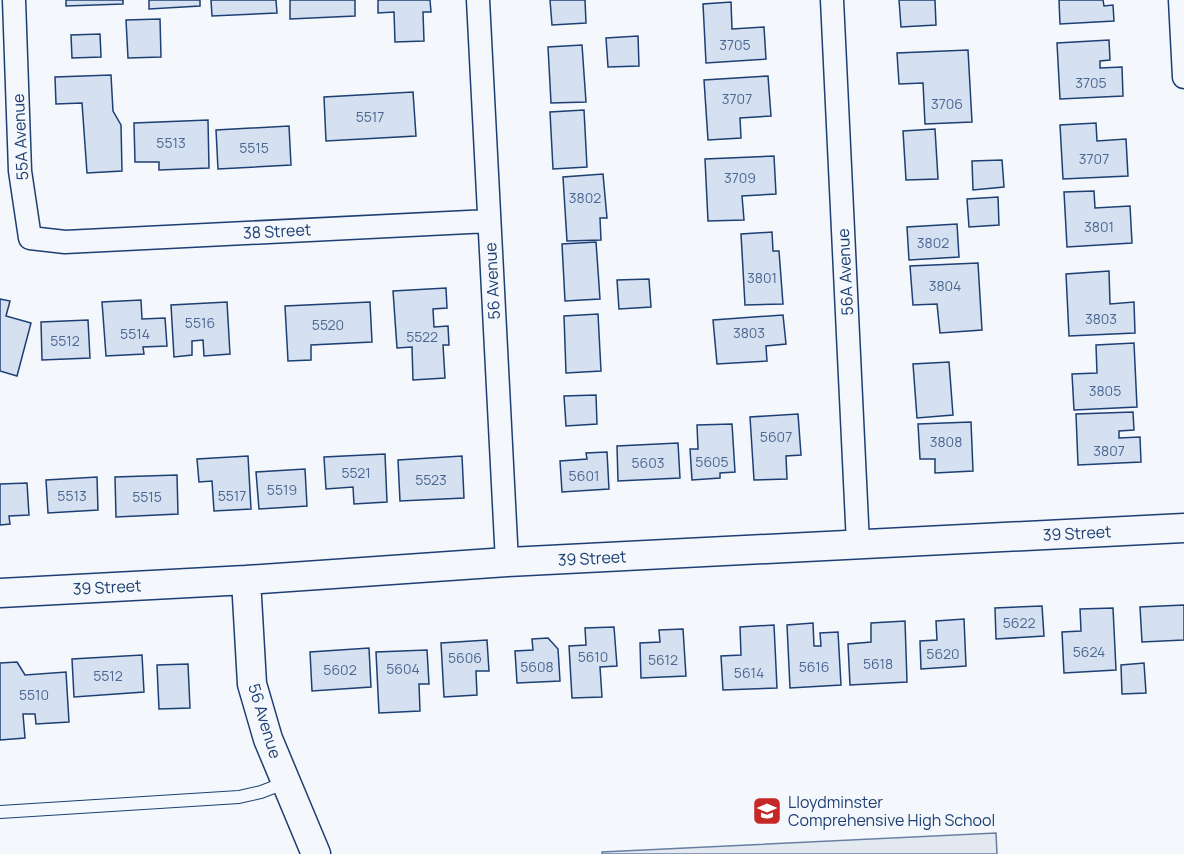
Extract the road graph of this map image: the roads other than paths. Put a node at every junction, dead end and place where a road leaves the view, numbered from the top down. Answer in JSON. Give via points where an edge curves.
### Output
{"nodes":[{"id":1,"x":14,"y":0,"type":"edge"},
{"id":2,"x":478,"y":0,"type":"edge"},
{"id":3,"x":832,"y":0,"type":"edge"},
{"id":4,"x":1180,"y":0,"type":"edge"},
{"id":5,"x":1184,"y":77,"type":"edge"},
{"id":6,"x":489,"y":221,"type":"junction"},
{"id":7,"x":65,"y":242,"type":"joint"},
{"id":8,"x":1184,"y":528,"type":"edge"},
{"id":9,"x":858,"y":544,"type":"junction"},
{"id":10,"x":507,"y":562,"type":"junction"},
{"id":11,"x":246,"y":580,"type":"junction"},
{"id":12,"x":0,"y":592,"type":"edge"},
{"id":13,"x":287,"y":782,"type":"junction"},
{"id":14,"x":0,"y":812,"type":"edge"},
{"id":15,"x":316,"y":854,"type":"edge"}],
"edges":[{"from":1,"to":7,"type":"street","name":"55A Avenue","via":[[20,171],[30,238]]},
{"from":2,"to":6,"type":"street","name":"56 Avenue"},
{"from":3,"to":9,"type":"street","name":"56A Avenue"},
{"from":4,"to":5,"type":"street"},
{"from":6,"to":7,"type":"street","name":"38 Street"},
{"from":6,"to":10,"type":"street","name":"56 Avenue"},
{"from":8,"to":9,"type":"street","name":"39 Street"},
{"from":9,"to":10,"type":"street","name":"39 Street"},
{"from":10,"to":11,"type":"street","name":"39 Street"},
{"from":11,"to":12,"type":"street","name":"39 Street"},
{"from":11,"to":13,"type":"street","name":"56 Avenue","via":[[252,684],[268,739]]},
{"from":13,"to":14,"type":"lane","via":[[239,797]]},
{"from":13,"to":15,"type":"street","name":"56 Avenue"}]}
